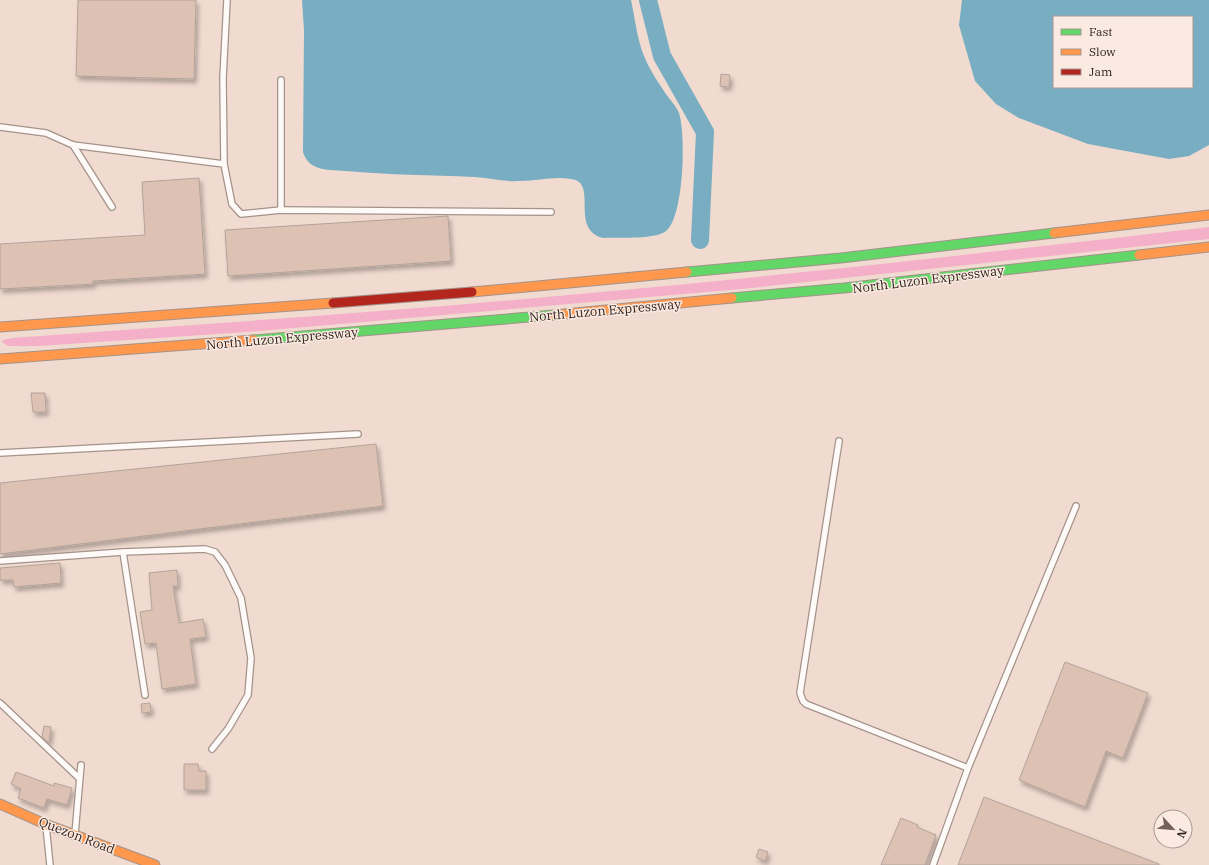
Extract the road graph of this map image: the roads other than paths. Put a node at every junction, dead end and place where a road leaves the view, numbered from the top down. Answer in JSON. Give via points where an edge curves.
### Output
{"nodes":[{"id":1,"x":227,"y":0,"type":"edge"},
{"id":2,"x":282,"y":80,"type":"dead end"},
{"id":3,"x":0,"y":127,"type":"edge"},
{"id":4,"x":73,"y":145,"type":"junction"},
{"id":5,"x":224,"y":164,"type":"junction"},
{"id":6,"x":112,"y":207,"type":"dead end"},
{"id":7,"x":281,"y":210,"type":"junction"},
{"id":8,"x":551,"y":212,"type":"dead end"},
{"id":9,"x":1209,"y":215,"type":"edge"},
{"id":10,"x":1209,"y":247,"type":"edge"},
{"id":11,"x":0,"y":320,"type":"edge"},
{"id":12,"x":69,"y":323,"type":"junction"},
{"id":13,"x":0,"y":327,"type":"edge"},
{"id":14,"x":0,"y":360,"type":"edge"},
{"id":15,"x":358,"y":434,"type":"dead end"},
{"id":16,"x":839,"y":441,"type":"dead end"},
{"id":17,"x":0,"y":453,"type":"edge"},
{"id":18,"x":1076,"y":506,"type":"dead end"},
{"id":19,"x":123,"y":552,"type":"junction"},
{"id":20,"x":0,"y":561,"type":"edge"},
{"id":21,"x":145,"y":695,"type":"dead end"},
{"id":22,"x":0,"y":703,"type":"edge"},
{"id":23,"x":212,"y":749,"type":"dead end"},
{"id":24,"x":81,"y":765,"type":"dead end"},
{"id":25,"x":968,"y":768,"type":"junction"},
{"id":26,"x":79,"y":778,"type":"junction"},
{"id":27,"x":0,"y":804,"type":"edge"},
{"id":28,"x":46,"y":824,"type":"junction"},
{"id":29,"x":75,"y":834,"type":"junction"},
{"id":30,"x":50,"y":865,"type":"edge"},
{"id":31,"x":155,"y":865,"type":"edge"},
{"id":32,"x":933,"y":865,"type":"edge"}],
"edges":[{"from":1,"to":5,"type":"lane","via":[[223,78]]},
{"from":2,"to":7,"type":"lane"},
{"from":3,"to":4,"type":"lane","via":[[46,133]]},
{"from":4,"to":5,"type":"lane"},
{"from":4,"to":6,"type":"lane"},
{"from":5,"to":7,"type":"lane","via":[[232,204],[241,214]]},
{"from":7,"to":8,"type":"lane"},
{"from":9,"to":12,"type":"main road","via":[[833,259],[396,299]]},
{"from":10,"to":14,"type":"main road","name":"North Luzon Expressway","via":[[836,289],[393,330]]},
{"from":11,"to":12,"type":"main road","via":[[34,318]]},
{"from":12,"to":13,"type":"main road"},
{"from":15,"to":17,"type":"lane"},
{"from":16,"to":25,"type":"lane","via":[[800,693],[803,701]]},
{"from":18,"to":25,"type":"lane"},
{"from":19,"to":20,"type":"lane"},
{"from":19,"to":21,"type":"lane"},
{"from":19,"to":23,"type":"lane","via":[[215,552],[225,565],[241,598],[251,658],[248,695],[228,729]]},
{"from":22,"to":26,"type":"lane"},
{"from":24,"to":26,"type":"lane"},
{"from":25,"to":32,"type":"lane"},
{"from":26,"to":29,"type":"lane"},
{"from":27,"to":28,"type":"main road","name":"Quezon Road"},
{"from":28,"to":29,"type":"main road","name":"Quezon Road"},
{"from":28,"to":30,"type":"lane"},
{"from":29,"to":31,"type":"main road","name":"Quezon Road"}]}
